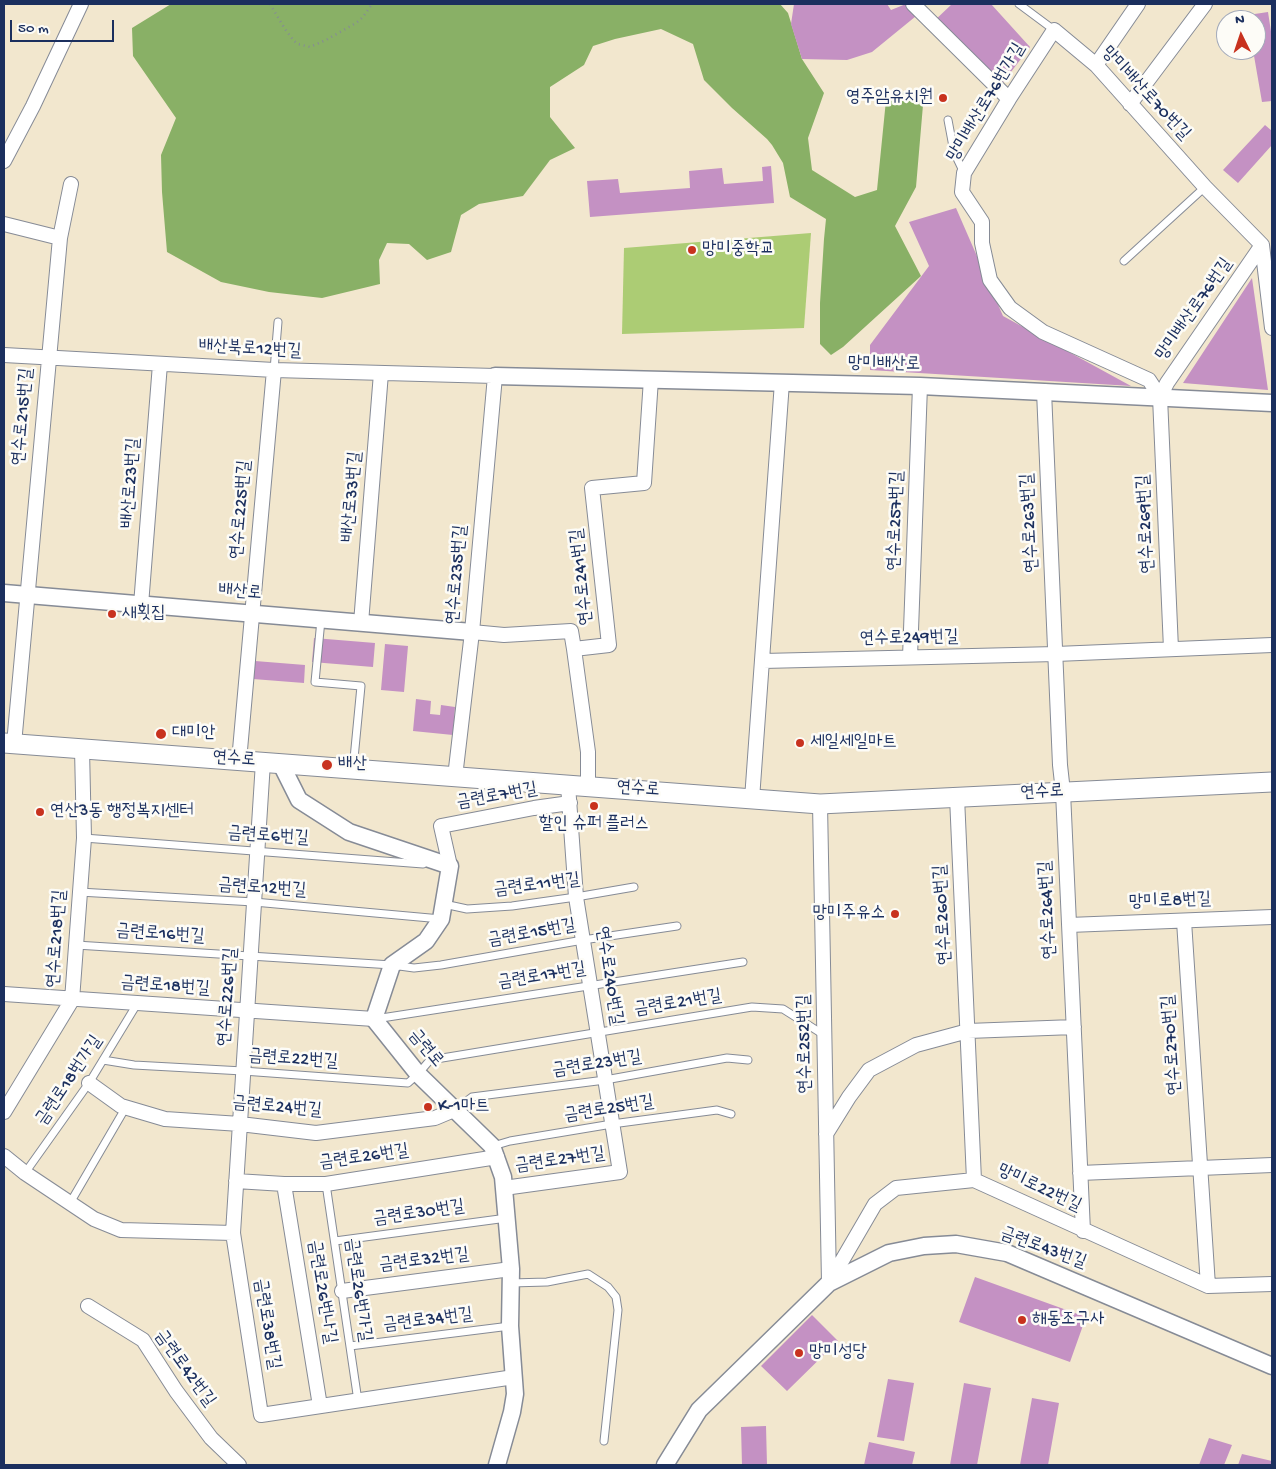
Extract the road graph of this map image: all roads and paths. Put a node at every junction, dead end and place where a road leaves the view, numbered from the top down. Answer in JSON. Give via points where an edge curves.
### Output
{"nodes":[{"id":1,"x":82,"y":4,"type":"edge"},
{"id":2,"x":270,"y":4,"type":"edge"},
{"id":3,"x":372,"y":4,"type":"edge"},
{"id":4,"x":913,"y":4,"type":"edge"},
{"id":5,"x":1019,"y":4,"type":"edge"},
{"id":6,"x":1138,"y":4,"type":"edge"},
{"id":7,"x":1205,"y":4,"type":"edge"},
{"id":8,"x":1054,"y":30,"type":"junction"},
{"id":9,"x":1096,"y":65,"type":"junction"},
{"id":10,"x":1009,"y":99,"type":"junction"},
{"id":11,"x":1130,"y":104,"type":"junction"},
{"id":12,"x":948,"y":120,"type":"dead end"},
{"id":13,"x":4,"y":161,"type":"edge"},
{"id":14,"x":964,"y":173,"type":"junction"},
{"id":15,"x":71,"y":184,"type":"dead end"},
{"id":16,"x":1205,"y":187,"type":"junction"},
{"id":17,"x":4,"y":224,"type":"edge"},
{"id":18,"x":60,"y":238,"type":"junction"},
{"id":19,"x":1262,"y":246,"type":"junction"},
{"id":20,"x":1124,"y":260,"type":"dead end"},
{"id":21,"x":278,"y":322,"type":"dead end"},
{"id":22,"x":1272,"y":328,"type":"edge"},
{"id":23,"x":4,"y":355,"type":"edge"},
{"id":24,"x":49,"y":357,"type":"junction"},
{"id":25,"x":160,"y":364,"type":"junction"},
{"id":26,"x":274,"y":370,"type":"junction"},
{"id":27,"x":381,"y":373,"type":"junction"},
{"id":28,"x":494,"y":376,"type":"junction"},
{"id":29,"x":651,"y":379,"type":"junction"},
{"id":30,"x":782,"y":382,"type":"junction"},
{"id":31,"x":920,"y":386,"type":"junction"},
{"id":32,"x":1044,"y":391,"type":"junction"},
{"id":33,"x":1160,"y":397,"type":"junction"},
{"id":34,"x":1272,"y":403,"type":"edge"},
{"id":35,"x":4,"y":593,"type":"edge"},
{"id":36,"x":28,"y":595,"type":"junction"},
{"id":37,"x":141,"y":605,"type":"junction"},
{"id":38,"x":252,"y":614,"type":"junction"},
{"id":39,"x":321,"y":620,"type":"junction"},
{"id":40,"x":361,"y":623,"type":"junction"},
{"id":41,"x":472,"y":632,"type":"junction"},
{"id":42,"x":1272,"y":645,"type":"edge"},
{"id":43,"x":574,"y":649,"type":"junction"},
{"id":44,"x":1171,"y":649,"type":"junction"},
{"id":45,"x":1056,"y":654,"type":"junction"},
{"id":46,"x":910,"y":658,"type":"junction"},
{"id":47,"x":763,"y":661,"type":"junction"},
{"id":48,"x":9,"y":744,"type":"edge"},
{"id":49,"x":82,"y":749,"type":"junction"},
{"id":50,"x":239,"y":761,"type":"junction"},
{"id":51,"x":272,"y":763,"type":"junction"},
{"id":52,"x":353,"y":769,"type":"junction"},
{"id":53,"x":455,"y":777,"type":"junction"},
{"id":54,"x":1272,"y":782,"type":"edge"},
{"id":55,"x":588,"y":786,"type":"junction"},
{"id":56,"x":1063,"y":792,"type":"junction"},
{"id":57,"x":569,"y":794,"type":"junction"},
{"id":58,"x":957,"y":797,"type":"junction"},
{"id":59,"x":752,"y":799,"type":"junction"},
{"id":60,"x":820,"y":804,"type":"junction"},
{"id":61,"x":84,"y":838,"type":"junction"},
{"id":62,"x":258,"y":851,"type":"junction"},
{"id":63,"x":450,"y":866,"type":"junction"},
{"id":64,"x":634,"y":887,"type":"dead end"},
{"id":65,"x":80,"y":892,"type":"junction"},
{"id":66,"x":576,"y":897,"type":"junction"},
{"id":67,"x":254,"y":902,"type":"junction"},
{"id":68,"x":443,"y":912,"type":"junction"},
{"id":69,"x":1272,"y":917,"type":"edge"},
{"id":70,"x":1184,"y":921,"type":"junction"},
{"id":71,"x":1069,"y":925,"type":"junction"},
{"id":72,"x":677,"y":926,"type":"dead end"},
{"id":73,"x":583,"y":940,"type":"junction"},
{"id":74,"x":76,"y":945,"type":"junction"},
{"id":75,"x":251,"y":956,"type":"junction"},
{"id":76,"x":743,"y":962,"type":"dead end"},
{"id":77,"x":392,"y":964,"type":"junction"},
{"id":78,"x":590,"y":985,"type":"junction"},
{"id":79,"x":4,"y":994,"type":"edge"},
{"id":80,"x":72,"y":1000,"type":"junction"},
{"id":81,"x":137,"y":1004,"type":"junction"},
{"id":82,"x":247,"y":1011,"type":"junction"},
{"id":83,"x":374,"y":1019,"type":"junction"},
{"id":84,"x":1074,"y":1027,"type":"junction"},
{"id":85,"x":968,"y":1031,"type":"junction"},
{"id":86,"x":598,"y":1032,"type":"junction"},
{"id":87,"x":824,"y":1035,"type":"junction"},
{"id":88,"x":103,"y":1060,"type":"junction"},
{"id":89,"x":748,"y":1060,"type":"dead end"},
{"id":90,"x":243,"y":1071,"type":"junction"},
{"id":91,"x":418,"y":1074,"type":"junction"},
{"id":92,"x":606,"y":1080,"type":"junction"},
{"id":93,"x":89,"y":1083,"type":"junction"},
{"id":94,"x":126,"y":1107,"type":"junction"},
{"id":95,"x":454,"y":1110,"type":"junction"},
{"id":96,"x":4,"y":1112,"type":"edge"},
{"id":97,"x":732,"y":1114,"type":"dead end"},
{"id":98,"x":240,"y":1124,"type":"junction"},
{"id":99,"x":612,"y":1124,"type":"junction"},
{"id":100,"x":826,"y":1134,"type":"junction"},
{"id":101,"x":494,"y":1152,"type":"junction"},
{"id":102,"x":4,"y":1156,"type":"edge"},
{"id":103,"x":1272,"y":1165,"type":"edge"},
{"id":104,"x":1200,"y":1167,"type":"junction"},
{"id":105,"x":620,"y":1172,"type":"joint"},
{"id":106,"x":25,"y":1173,"type":"junction"},
{"id":107,"x":1080,"y":1173,"type":"junction"},
{"id":108,"x":974,"y":1180,"type":"junction"},
{"id":109,"x":236,"y":1181,"type":"junction"},
{"id":110,"x":284,"y":1184,"type":"junction"},
{"id":111,"x":326,"y":1184,"type":"junction"},
{"id":112,"x":504,"y":1188,"type":"junction"},
{"id":113,"x":70,"y":1203,"type":"junction"},
{"id":114,"x":507,"y":1218,"type":"junction"},
{"id":115,"x":1083,"y":1230,"type":"junction"},
{"id":116,"x":233,"y":1233,"type":"junction"},
{"id":117,"x":335,"y":1241,"type":"junction"},
{"id":118,"x":511,"y":1276,"type":"junction"},
{"id":119,"x":829,"y":1283,"type":"junction"},
{"id":120,"x":1272,"y":1284,"type":"edge"},
{"id":121,"x":1208,"y":1286,"type":"junction"},
{"id":122,"x":342,"y":1291,"type":"junction"},
{"id":123,"x":88,"y":1306,"type":"dead end"},
{"id":124,"x":510,"y":1326,"type":"junction"},
{"id":125,"x":350,"y":1346,"type":"junction"},
{"id":126,"x":1272,"y":1366,"type":"edge"},
{"id":127,"x":514,"y":1377,"type":"junction"},
{"id":128,"x":358,"y":1400,"type":"junction"},
{"id":129,"x":320,"y":1406,"type":"junction"},
{"id":130,"x":604,"y":1441,"type":"dead end"},
{"id":131,"x":239,"y":1465,"type":"edge"},
{"id":132,"x":497,"y":1465,"type":"edge"},
{"id":133,"x":665,"y":1465,"type":"edge"}],
"edges":[{"from":1,"to":13,"type":"street"},
{"from":2,"to":3,"type":"path","via":[[294,42],[310,47],[356,22]]},
{"from":4,"to":10,"type":"street"},
{"from":5,"to":8,"type":"lane"},
{"from":6,"to":9,"type":"street"},
{"from":7,"to":11,"type":"street"},
{"from":8,"to":9,"type":"street","name":"망미배산로70번길"},
{"from":8,"to":10,"type":"street","name":"망미배산로76번가길"},
{"from":9,"to":11,"type":"street","name":"망미배산로70번길"},
{"from":10,"to":14,"type":"street","name":"망미배산로76번가길"},
{"from":11,"to":16,"type":"street","name":"망미배산로70번길"},
{"from":12,"to":14,"type":"lane","via":[[954,152]]},
{"from":14,"to":33,"type":"street","name":"망미배산로76번가길","via":[[962,192],[982,222],[982,243],[990,280],[1010,308],[1043,332],[1149,380]]},
{"from":15,"to":18,"type":"street","name":"연수로215번길"},
{"from":16,"to":19,"type":"street","name":"망미배산로70번길"},
{"from":16,"to":20,"type":"lane"},
{"from":17,"to":18,"type":"street"},
{"from":18,"to":24,"type":"street","name":"연수로215번길"},
{"from":19,"to":22,"type":"street"},
{"from":19,"to":33,"type":"street","name":"망미배산로76번길"},
{"from":21,"to":26,"type":"lane","name":"연수로225번길"},
{"from":23,"to":24,"type":"street","name":"배산북로12번길"},
{"from":24,"to":25,"type":"street","name":"배산북로12번길"},
{"from":24,"to":36,"type":"street","name":"연수로215번길"},
{"from":25,"to":26,"type":"street","name":"배산북로12번길"},
{"from":25,"to":37,"type":"street","name":"배산로23번길"},
{"from":26,"to":27,"type":"street","name":"배산북로12번길"},
{"from":26,"to":38,"type":"street","name":"연수로225번길"},
{"from":27,"to":28,"type":"street","name":"배산북로12번길"},
{"from":27,"to":40,"type":"street","name":"배산로33번길"},
{"from":28,"to":29,"type":"street","name":"망미배산로"},
{"from":28,"to":41,"type":"street","name":"연수로235번길"},
{"from":29,"to":30,"type":"street","name":"망미배산로"},
{"from":29,"to":43,"type":"street","name":"연수로241번길","via":[[644,483],[592,488],[609,645]]},
{"from":30,"to":31,"type":"street","name":"망미배산로"},
{"from":30,"to":47,"type":"street"},
{"from":31,"to":32,"type":"street","name":"망미배산로"},
{"from":31,"to":46,"type":"street","name":"연수로257번길"},
{"from":32,"to":33,"type":"street","name":"망미배산로"},
{"from":32,"to":45,"type":"street","name":"연수로263번길"},
{"from":33,"to":34,"type":"street","name":"망미배산로"},
{"from":33,"to":44,"type":"street","name":"연수로269번길"},
{"from":35,"to":36,"type":"street","name":"배산로"},
{"from":36,"to":37,"type":"street","name":"배산로"},
{"from":36,"to":48,"type":"street","name":"연수로215번길"},
{"from":37,"to":38,"type":"street","name":"배산로"},
{"from":38,"to":39,"type":"street","name":"배산로"},
{"from":38,"to":50,"type":"street","name":"연수로225번길"},
{"from":39,"to":40,"type":"street","name":"배산로"},
{"from":39,"to":52,"type":"lane","via":[[315,682],[361,686]]},
{"from":40,"to":41,"type":"street","name":"배산로"},
{"from":41,"to":43,"type":"street","via":[[504,635],[571,631]]},
{"from":41,"to":53,"type":"street","name":"연수로235번길"},
{"from":42,"to":44,"type":"street"},
{"from":43,"to":55,"type":"street","name":"연수로241번길","via":[[588,752]]},
{"from":44,"to":45,"type":"street"},
{"from":45,"to":46,"type":"street","name":"연수로249번길"},
{"from":45,"to":56,"type":"street","name":"연수로263번길"},
{"from":46,"to":47,"type":"street","name":"연수로249번길"},
{"from":47,"to":59,"type":"street"},
{"from":48,"to":49,"type":"main road","name":"연수로"},
{"from":49,"to":50,"type":"main road","name":"연수로"},
{"from":49,"to":61,"type":"street","name":"연수로218번길"},
{"from":50,"to":51,"type":"main road","name":"연수로"},
{"from":51,"to":52,"type":"main road","name":"연수로"},
{"from":51,"to":62,"type":"street","name":"연수로226번길"},
{"from":51,"to":63,"type":"street","via":[[299,800],[349,832]]},
{"from":52,"to":53,"type":"main road","name":"연수로"},
{"from":53,"to":57,"type":"main road","name":"연수로"},
{"from":54,"to":56,"type":"main road","name":"연수로"},
{"from":55,"to":57,"type":"main road","name":"연수로"},
{"from":55,"to":59,"type":"main road","name":"연수로"},
{"from":56,"to":58,"type":"main road","name":"연수로"},
{"from":56,"to":71,"type":"street","name":"연수로264번길"},
{"from":57,"to":63,"type":"street","name":"금련로7번길","via":[[534,808],[441,826]]},
{"from":57,"to":66,"type":"street","name":"연수로240번길"},
{"from":58,"to":60,"type":"main road","name":"연수로"},
{"from":58,"to":85,"type":"street","name":"연수로260번길"},
{"from":59,"to":60,"type":"main road","name":"연수로"},
{"from":60,"to":87,"type":"street","name":"연수로252번길"},
{"from":61,"to":62,"type":"lane","name":"금련로6번길"},
{"from":61,"to":65,"type":"street","name":"연수로218번길"},
{"from":62,"to":63,"type":"lane","name":"금련로6번길"},
{"from":62,"to":67,"type":"street","name":"연수로226번길"},
{"from":63,"to":68,"type":"street"},
{"from":64,"to":66,"type":"lane","name":"금련로11번길"},
{"from":65,"to":67,"type":"lane","name":"금련로12번길"},
{"from":65,"to":74,"type":"street","name":"연수로218번길"},
{"from":66,"to":68,"type":"lane","name":"금련로11번길"},
{"from":66,"to":73,"type":"street","name":"연수로240번길"},
{"from":67,"to":68,"type":"lane","name":"금련로12번길"},
{"from":67,"to":75,"type":"street","name":"연수로226번길"},
{"from":68,"to":77,"type":"street","via":[[426,941]]},
{"from":69,"to":70,"type":"street","name":"망미로8번길"},
{"from":70,"to":71,"type":"street","name":"망미로8번길"},
{"from":70,"to":104,"type":"street","name":"연수로270번길"},
{"from":71,"to":84,"type":"street","name":"연수로264번길"},
{"from":72,"to":73,"type":"lane","name":"금련로15번길"},
{"from":73,"to":77,"type":"lane","name":"금련로15번길","via":[[441,965],[414,968]]},
{"from":73,"to":78,"type":"street","name":"연수로240번길"},
{"from":74,"to":75,"type":"lane","name":"금련로16번길"},
{"from":74,"to":80,"type":"street","name":"연수로218번길"},
{"from":75,"to":77,"type":"lane","name":"금련로16번길"},
{"from":75,"to":82,"type":"street","name":"연수로226번길"},
{"from":76,"to":78,"type":"lane","name":"금련로17번길"},
{"from":77,"to":83,"type":"street"},
{"from":78,"to":83,"type":"lane","name":"금련로17번길"},
{"from":78,"to":86,"type":"street","name":"연수로240번길"},
{"from":79,"to":80,"type":"street","name":"금련로18번길"},
{"from":80,"to":81,"type":"street","name":"금련로18번길"},
{"from":80,"to":96,"type":"street","name":"연수로218번길"},
{"from":81,"to":82,"type":"street","name":"금련로18번길"},
{"from":81,"to":88,"type":"lane","name":"금련로18번가길"},
{"from":82,"to":83,"type":"street","name":"금련로18번길"},
{"from":82,"to":90,"type":"street","name":"연수로226번길"},
{"from":83,"to":91,"type":"street","name":"금련로"},
{"from":84,"to":85,"type":"street"},
{"from":84,"to":107,"type":"street","name":"연수로264번길"},
{"from":85,"to":100,"type":"street","via":[[916,1045],[869,1070]]},
{"from":85,"to":108,"type":"street","name":"연수로260번길"},
{"from":86,"to":87,"type":"lane","name":"금련로21번길","via":[[752,1007],[783,1009]]},
{"from":86,"to":91,"type":"lane","name":"금련로21번길","via":[[430,1060]]},
{"from":86,"to":92,"type":"street","name":"연수로240번길"},
{"from":87,"to":100,"type":"street","name":"연수로252번길"},
{"from":88,"to":90,"type":"lane","name":"금련로22번길","via":[[134,1066]]},
{"from":88,"to":93,"type":"lane","name":"금련로18번가길"},
{"from":89,"to":92,"type":"lane","name":"금련로23번길","via":[[727,1058]]},
{"from":90,"to":91,"type":"lane","name":"금련로22번길","via":[[408,1083]]},
{"from":90,"to":98,"type":"street","name":"연수로226번길"},
{"from":91,"to":95,"type":"street","name":"금련로"},
{"from":92,"to":95,"type":"lane","name":"금련로23번길","via":[[472,1097]]},
{"from":92,"to":99,"type":"street","name":"연수로240번길"},
{"from":93,"to":94,"type":"street","name":"금련로24번길"},
{"from":93,"to":106,"type":"lane","name":"금련로18번가길"},
{"from":94,"to":98,"type":"street","name":"금련로24번길","via":[[165,1119]]},
{"from":94,"to":113,"type":"lane"},
{"from":95,"to":98,"type":"street","name":"금련로24번길","via":[[435,1118],[316,1133]]},
{"from":95,"to":101,"type":"street","name":"금련로"},
{"from":97,"to":99,"type":"lane","name":"금련로25번길","via":[[716,1110]]},
{"from":98,"to":109,"type":"street","name":"연수로226번길"},
{"from":99,"to":101,"type":"lane","name":"금련로25번길","via":[[510,1141]]},
{"from":99,"to":105,"type":"street","name":"연수로240번길"},
{"from":100,"to":119,"type":"street","name":"연수로252번길"},
{"from":101,"to":111,"type":"street","name":"금련로26번길"},
{"from":101,"to":112,"type":"street"},
{"from":102,"to":106,"type":"street"},
{"from":103,"to":104,"type":"street"},
{"from":104,"to":107,"type":"street"},
{"from":104,"to":121,"type":"street","name":"연수로270번길"},
{"from":105,"to":112,"type":"street","name":"금련로27번길"},
{"from":106,"to":113,"type":"street"},
{"from":107,"to":115,"type":"street","name":"연수로264번길"},
{"from":108,"to":115,"type":"street","name":"망미로22번길"},
{"from":108,"to":119,"type":"street","name":"망미로22번길","via":[[896,1188],[875,1204]]},
{"from":109,"to":110,"type":"street","name":"금련로26번길"},
{"from":109,"to":116,"type":"street","name":"연수로226번길"},
{"from":110,"to":111,"type":"street","name":"금련로26번길"},
{"from":110,"to":129,"type":"street","name":"금련로26번나길"},
{"from":111,"to":117,"type":"lane","name":"금련로26번가길"},
{"from":112,"to":114,"type":"street"},
{"from":113,"to":116,"type":"street","via":[[94,1219],[121,1230]]},
{"from":114,"to":117,"type":"lane","name":"금련로30번길"},
{"from":114,"to":118,"type":"street"},
{"from":115,"to":121,"type":"street","name":"망미로22번길"},
{"from":116,"to":129,"type":"street","name":"금련로38번길","via":[[261,1415]]},
{"from":117,"to":122,"type":"lane","name":"금련로26번가길"},
{"from":118,"to":122,"type":"street","name":"금련로32번길"},
{"from":118,"to":124,"type":"street"},
{"from":118,"to":130,"type":"lane","via":[[547,1282],[588,1274],[608,1287],[616,1297],[618,1310]]},
{"from":119,"to":126,"type":"street","name":"금련로43번길","via":[[889,1253],[924,1246],[956,1244],[1007,1253]]},
{"from":119,"to":133,"type":"street","name":"금련로43번길","via":[[698,1410]]},
{"from":120,"to":121,"type":"street","name":"망미로22번길"},
{"from":122,"to":125,"type":"lane","name":"금련로26번가길"},
{"from":123,"to":131,"type":"street","name":"금련로42번길","via":[[143,1340],[211,1438]]},
{"from":124,"to":125,"type":"lane","name":"금련로34번길"},
{"from":124,"to":127,"type":"street"},
{"from":125,"to":128,"type":"lane","name":"금련로26번가길"},
{"from":127,"to":128,"type":"street","name":"금련로38번길"},
{"from":127,"to":132,"type":"street","via":[[512,1412]]},
{"from":128,"to":129,"type":"street","name":"금련로38번길"}]}
